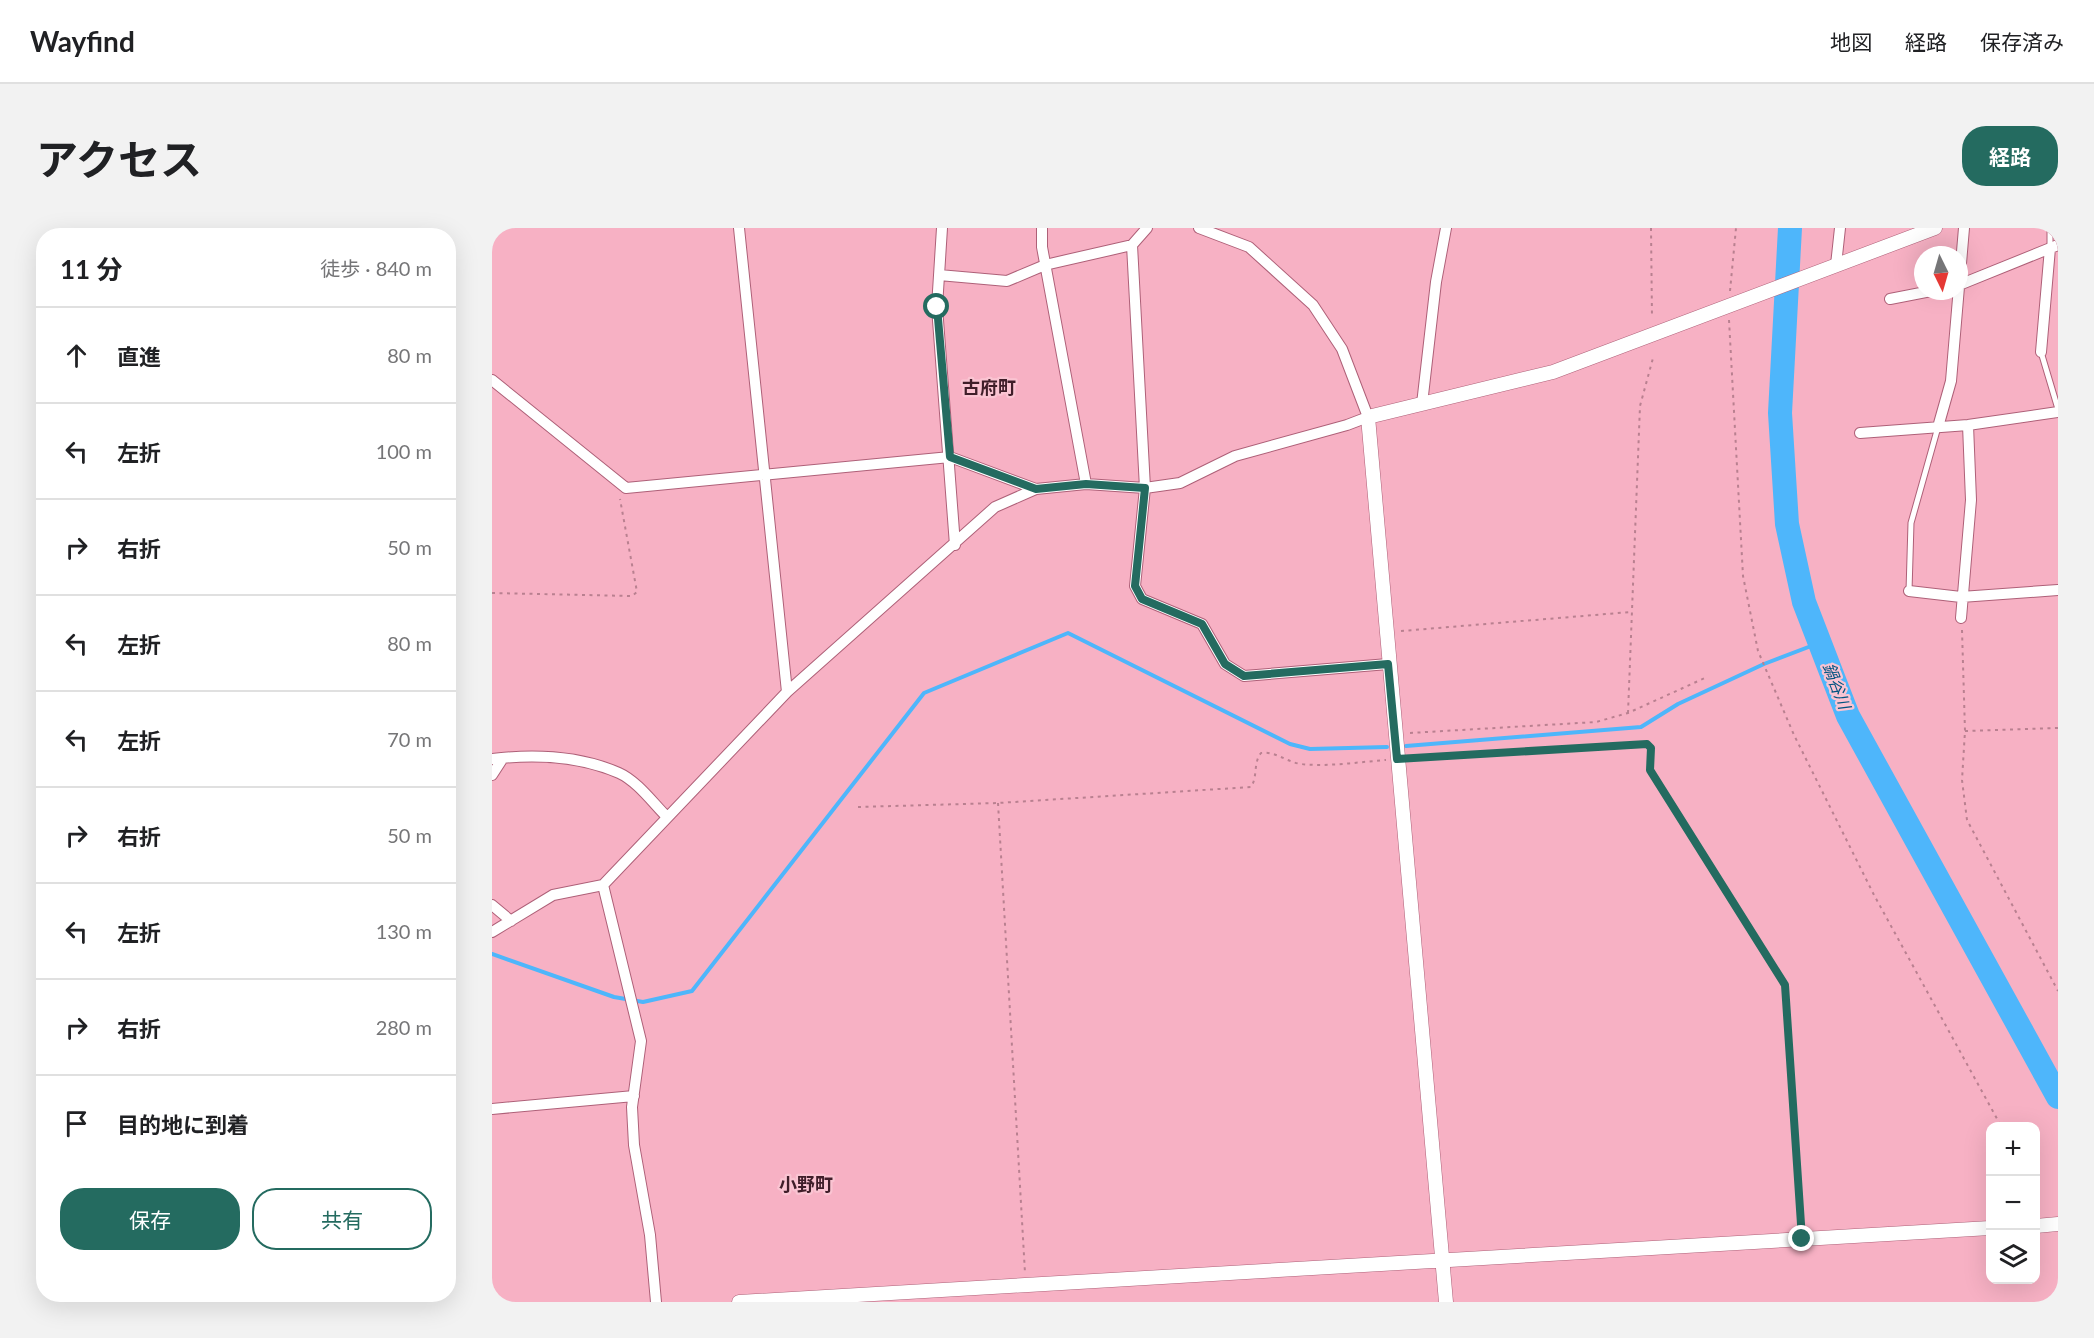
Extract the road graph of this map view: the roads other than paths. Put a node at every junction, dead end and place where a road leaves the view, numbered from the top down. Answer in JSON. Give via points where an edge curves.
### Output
{"nodes":[{"id":1,"x":739,"y":228,"type":"edge"},
{"id":2,"x":942,"y":228,"type":"edge"},
{"id":3,"x":1042,"y":228,"type":"edge"},
{"id":4,"x":1147,"y":228,"type":"edge"},
{"id":5,"x":1199,"y":228,"type":"edge"},
{"id":6,"x":1446,"y":228,"type":"edge"},
{"id":7,"x":1840,"y":228,"type":"edge"},
{"id":8,"x":1935,"y":228,"type":"edge"},
{"id":9,"x":1964,"y":228,"type":"edge"},
{"id":10,"x":2050,"y":228,"type":"edge"},
{"id":11,"x":1218,"y":231,"type":"edge"},
{"id":12,"x":1132,"y":245,"type":"junction"},
{"id":13,"x":1963,"y":246,"type":"edge"},
{"id":14,"x":2054,"y":246,"type":"edge"},
{"id":15,"x":1836,"y":265,"type":"junction"},
{"id":16,"x":1045,"y":266,"type":"junction"},
{"id":17,"x":939,"y":275,"type":"junction"},
{"id":18,"x":1968,"y":282,"type":"edge"},
{"id":19,"x":1914,"y":294,"type":"edge"},
{"id":20,"x":1890,"y":299,"type":"dead end"},
{"id":21,"x":1959,"y":300,"type":"edge"},
{"id":22,"x":2040,"y":352,"type":"joint"},
{"id":23,"x":492,"y":380,"type":"edge"},
{"id":24,"x":1422,"y":404,"type":"junction"},
{"id":25,"x":2058,"y":410,"type":"edge"},
{"id":26,"x":1368,"y":417,"type":"junction"},
{"id":27,"x":1968,"y":425,"type":"junction"},
{"id":28,"x":1938,"y":427,"type":"junction"},
{"id":29,"x":1860,"y":433,"type":"dead end"},
{"id":30,"x":950,"y":457,"type":"junction"},
{"id":31,"x":765,"y":474,"type":"junction"},
{"id":32,"x":1086,"y":484,"type":"junction"},
{"id":33,"x":1145,"y":488,"type":"junction"},
{"id":34,"x":1036,"y":489,"type":"junction"},
{"id":35,"x":955,"y":545,"type":"junction"},
{"id":36,"x":2058,"y":590,"type":"edge"},
{"id":37,"x":1909,"y":591,"type":"joint"},
{"id":38,"x":1961,"y":597,"type":"junction"},
{"id":39,"x":1961,"y":618,"type":"road end"},
{"id":40,"x":1388,"y":664,"type":"junction"},
{"id":41,"x":788,"y":692,"type":"junction"},
{"id":42,"x":498,"y":758,"type":"edge"},
{"id":43,"x":492,"y":775,"type":"edge"},
{"id":44,"x":667,"y":817,"type":"junction"},
{"id":45,"x":603,"y":885,"type":"junction"},
{"id":46,"x":492,"y":905,"type":"edge"},
{"id":47,"x":511,"y":921,"type":"junction"},
{"id":48,"x":492,"y":932,"type":"edge"},
{"id":49,"x":634,"y":1096,"type":"junction"},
{"id":50,"x":492,"y":1109,"type":"edge"},
{"id":51,"x":2058,"y":1224,"type":"edge"},
{"id":52,"x":2040,"y":1225,"type":"edge"},
{"id":53,"x":1986,"y":1228,"type":"edge"},
{"id":54,"x":1442,"y":1259,"type":"junction"},
{"id":55,"x":656,"y":1302,"type":"edge"},
{"id":56,"x":739,"y":1302,"type":"edge"},
{"id":57,"x":1446,"y":1302,"type":"edge"}],
"edges":[{"from":1,"to":31,"type":"street"},
{"from":2,"to":17,"type":"street"},
{"from":3,"to":16,"type":"street"},
{"from":4,"to":12,"type":"street"},
{"from":5,"to":11,"type":"street"},
{"from":6,"to":24,"type":"street"},
{"from":7,"to":15,"type":"street"},
{"from":8,"to":15,"type":"street"},
{"from":9,"to":13,"type":"street"},
{"from":10,"to":14,"type":"lane"},
{"from":11,"to":26,"type":"street","via":[[1249,247],[1313,305],[1342,349]]},
{"from":12,"to":16,"type":"street"},
{"from":12,"to":33,"type":"street"},
{"from":14,"to":18,"type":"street"},
{"from":14,"to":22,"type":"street"},
{"from":15,"to":24,"type":"street","via":[[1553,372]]},
{"from":16,"to":17,"type":"street","via":[[1007,281]]},
{"from":16,"to":32,"type":"street"},
{"from":17,"to":30,"type":"street","via":[[939,354]]},
{"from":19,"to":20,"type":"street"},
{"from":21,"to":28,"type":"street","via":[[1951,381]]},
{"from":22,"to":25,"type":"lane"},
{"from":23,"to":31,"type":"street","via":[[626,488]]},
{"from":24,"to":26,"type":"street"},
{"from":25,"to":27,"type":"street"},
{"from":26,"to":33,"type":"street","via":[[1235,456],[1180,483]]},
{"from":26,"to":40,"type":"street"},
{"from":27,"to":28,"type":"street"},
{"from":27,"to":38,"type":"street","via":[[1971,500]]},
{"from":28,"to":29,"type":"street"},
{"from":28,"to":37,"type":"lane","via":[[1911,523]]},
{"from":30,"to":31,"type":"street"},
{"from":30,"to":34,"type":"street"},
{"from":30,"to":35,"type":"street"},
{"from":31,"to":41,"type":"street"},
{"from":32,"to":33,"type":"street"},
{"from":32,"to":34,"type":"street"},
{"from":33,"to":40,"type":"street","via":[[1135,586],[1142,599],[1202,624],[1225,664],[1244,676]]},
{"from":34,"to":35,"type":"street","via":[[996,507]]},
{"from":35,"to":41,"type":"street"},
{"from":36,"to":38,"type":"street"},
{"from":37,"to":38,"type":"street"},
{"from":38,"to":39,"type":"street"},
{"from":40,"to":54,"type":"street"},
{"from":41,"to":44,"type":"street"},
{"from":42,"to":43,"type":"street"},
{"from":42,"to":44,"type":"street","via":[[528,754],[621,774]]},
{"from":44,"to":45,"type":"street"},
{"from":45,"to":47,"type":"street","via":[[553,895]]},
{"from":45,"to":49,"type":"street","via":[[641,1041]]},
{"from":46,"to":47,"type":"street"},
{"from":47,"to":48,"type":"street"},
{"from":49,"to":50,"type":"street"},
{"from":49,"to":55,"type":"street","via":[[634,1144],[650,1235]]},
{"from":51,"to":52,"type":"street"},
{"from":53,"to":54,"type":"street"},
{"from":54,"to":56,"type":"street"},
{"from":54,"to":57,"type":"street"}]}
